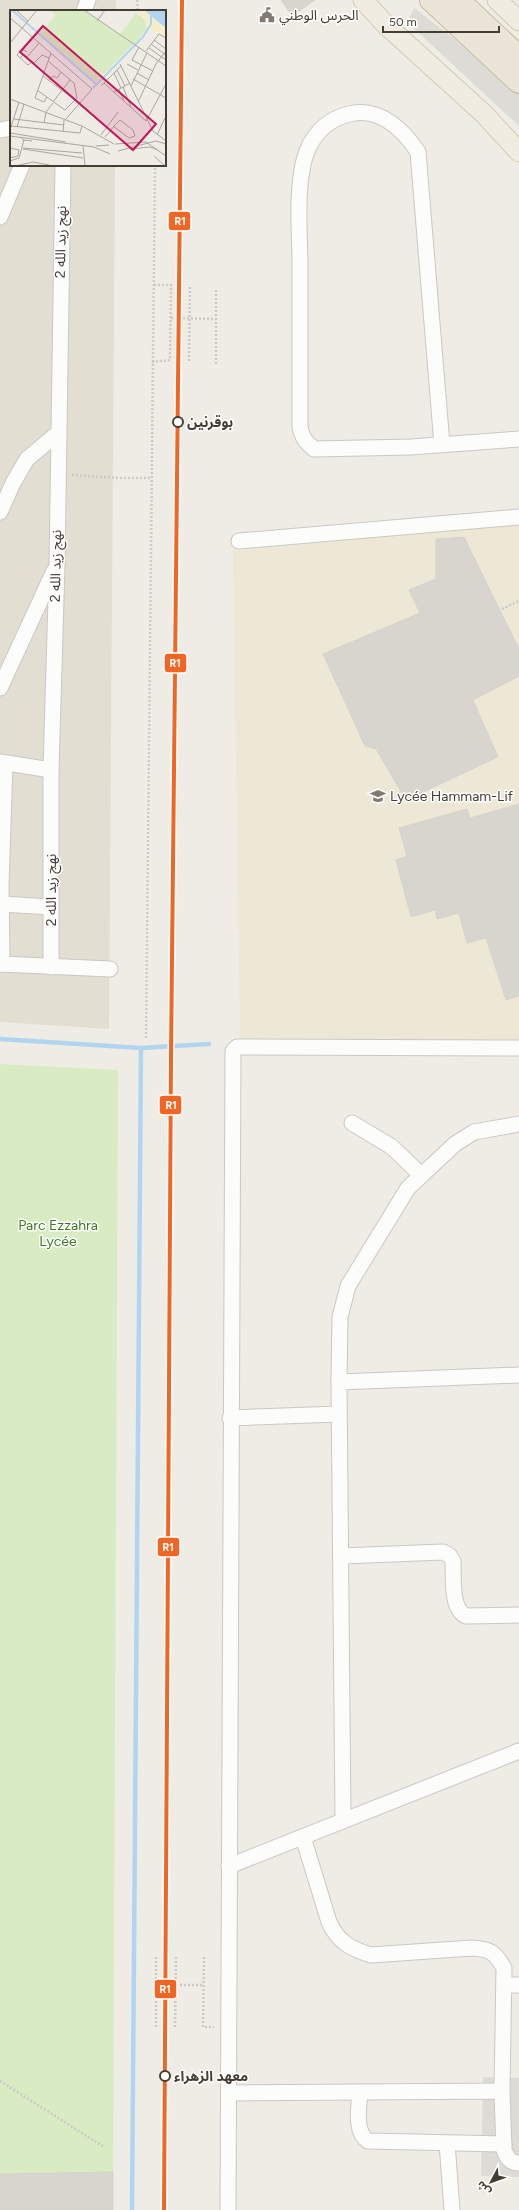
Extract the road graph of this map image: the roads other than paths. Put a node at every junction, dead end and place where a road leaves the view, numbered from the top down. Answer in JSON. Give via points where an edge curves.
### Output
{"nodes":[{"id":1,"x":88,"y":0,"type":"edge"},
{"id":2,"x":363,"y":0,"type":"edge"},
{"id":3,"x":431,"y":0,"type":"edge"},
{"id":4,"x":458,"y":0,"type":"edge"},
{"id":5,"x":497,"y":0,"type":"edge"},
{"id":6,"x":84,"y":10,"type":"edge"},
{"id":7,"x":519,"y":21,"type":"edge"},
{"id":8,"x":519,"y":57,"type":"edge"},
{"id":9,"x":519,"y":82,"type":"edge"},
{"id":10,"x":10,"y":128,"type":"edge"},
{"id":11,"x":0,"y":130,"type":"edge"},
{"id":12,"x":519,"y":152,"type":"edge"},
{"id":13,"x":22,"y":166,"type":"edge"},
{"id":14,"x":63,"y":166,"type":"edge"},
{"id":15,"x":0,"y":217,"type":"edge"},
{"id":16,"x":58,"y":433,"type":"junction"},
{"id":17,"x":519,"y":439,"type":"edge"},
{"id":18,"x":442,"y":445,"type":"junction"},
{"id":19,"x":0,"y":512,"type":"edge"},
{"id":20,"x":519,"y":517,"type":"edge"},
{"id":21,"x":238,"y":541,"type":"dead end"},
{"id":22,"x":57,"y":565,"type":"junction"},
{"id":23,"x":0,"y":688,"type":"edge"},
{"id":24,"x":2,"y":766,"type":"edge"},
{"id":25,"x":51,"y":770,"type":"junction"},
{"id":26,"x":0,"y":886,"type":"edge"},
{"id":27,"x":1,"y":904,"type":"junction"},
{"id":28,"x":51,"y":907,"type":"junction"},
{"id":29,"x":1,"y":964,"type":"edge"},
{"id":30,"x":51,"y":967,"type":"junction"},
{"id":31,"x":110,"y":969,"type":"dead end"},
{"id":32,"x":519,"y":1048,"type":"edge"},
{"id":33,"x":352,"y":1123,"type":"dead end"},
{"id":34,"x":519,"y":1124,"type":"edge"},
{"id":35,"x":421,"y":1175,"type":"junction"},
{"id":36,"x":519,"y":1375,"type":"edge"},
{"id":37,"x":339,"y":1382,"type":"junction"},
{"id":38,"x":339,"y":1414,"type":"junction"},
{"id":39,"x":230,"y":1418,"type":"junction"},
{"id":40,"x":341,"y":1556,"type":"junction"},
{"id":41,"x":519,"y":1615,"type":"edge"},
{"id":42,"x":519,"y":1751,"type":"edge"},
{"id":43,"x":343,"y":1821,"type":"junction"},
{"id":44,"x":303,"y":1837,"type":"junction"},
{"id":45,"x":229,"y":1866,"type":"junction"},
{"id":46,"x":504,"y":1985,"type":"junction"},
{"id":47,"x":519,"y":1986,"type":"edge"},
{"id":48,"x":502,"y":2091,"type":"junction"},
{"id":49,"x":360,"y":2092,"type":"junction"},
{"id":50,"x":229,"y":2093,"type":"junction"},
{"id":51,"x":447,"y":2142,"type":"junction"},
{"id":52,"x":504,"y":2144,"type":"junction"},
{"id":53,"x":519,"y":2163,"type":"edge"},
{"id":54,"x":228,"y":2210,"type":"edge"},
{"id":55,"x":452,"y":2210,"type":"edge"}],
"edges":[{"from":1,"to":6,"type":"street"},
{"from":2,"to":12,"type":"main road","via":[[386,25],[484,114]]},
{"from":3,"to":9,"type":"highway"},
{"from":4,"to":8,"type":"highway"},
{"from":5,"to":7,"type":"main road"},
{"from":10,"to":11,"type":"street"},
{"from":13,"to":15,"type":"street"},
{"from":14,"to":16,"type":"street","name":"نهج زيد الله 2"},
{"from":16,"to":19,"type":"street","via":[[27,459]]},
{"from":16,"to":22,"type":"street","name":"نهج زيد الله 2"},
{"from":17,"to":18,"type":"street"},
{"from":18,"to":18,"type":"street","via":[[314,449],[302,436],[299,193],[307,152],[326,123],[341,116],[360,112],[379,116],[406,135],[418,152]]},
{"from":20,"to":21,"type":"street"},
{"from":22,"to":23,"type":"street"},
{"from":22,"to":25,"type":"street","name":"نهج زيد الله 2"},
{"from":24,"to":25,"type":"street"},
{"from":24,"to":26,"type":"street"},
{"from":25,"to":28,"type":"street","name":"نهج زيد الله 2"},
{"from":26,"to":27,"type":"street"},
{"from":27,"to":28,"type":"street"},
{"from":27,"to":29,"type":"street"},
{"from":28,"to":30,"type":"street","name":"نهج زيد الله 2"},
{"from":29,"to":30,"type":"street"},
{"from":30,"to":31,"type":"street"},
{"from":32,"to":39,"type":"street","via":[[233,1049]]},
{"from":33,"to":35,"type":"street","via":[[392,1146]]},
{"from":34,"to":35,"type":"street","via":[[474,1132],[455,1144]]},
{"from":35,"to":37,"type":"street","via":[[408,1188],[348,1286],[340,1317]]},
{"from":36,"to":37,"type":"street"},
{"from":37,"to":38,"type":"street"},
{"from":38,"to":39,"type":"street"},
{"from":38,"to":40,"type":"street"},
{"from":39,"to":45,"type":"street"},
{"from":40,"to":41,"type":"street","via":[[443,1552],[453,1561],[456,1606],[461,1614]]},
{"from":40,"to":43,"type":"street"},
{"from":42,"to":43,"type":"street"},
{"from":43,"to":44,"type":"street"},
{"from":44,"to":45,"type":"street"},
{"from":44,"to":46,"type":"street","via":[[329,1922],[343,1944],[371,1955],[484,1949],[496,1954],[504,1968]]},
{"from":45,"to":50,"type":"street"},
{"from":46,"to":47,"type":"street"},
{"from":46,"to":48,"type":"street"},
{"from":48,"to":49,"type":"street"},
{"from":48,"to":52,"type":"street"},
{"from":49,"to":50,"type":"street"},
{"from":49,"to":51,"type":"street","via":[[359,2130],[364,2138]]},
{"from":50,"to":54,"type":"street"},
{"from":51,"to":52,"type":"street"},
{"from":51,"to":55,"type":"street"},
{"from":52,"to":53,"type":"street","via":[[507,2158]]}]}
